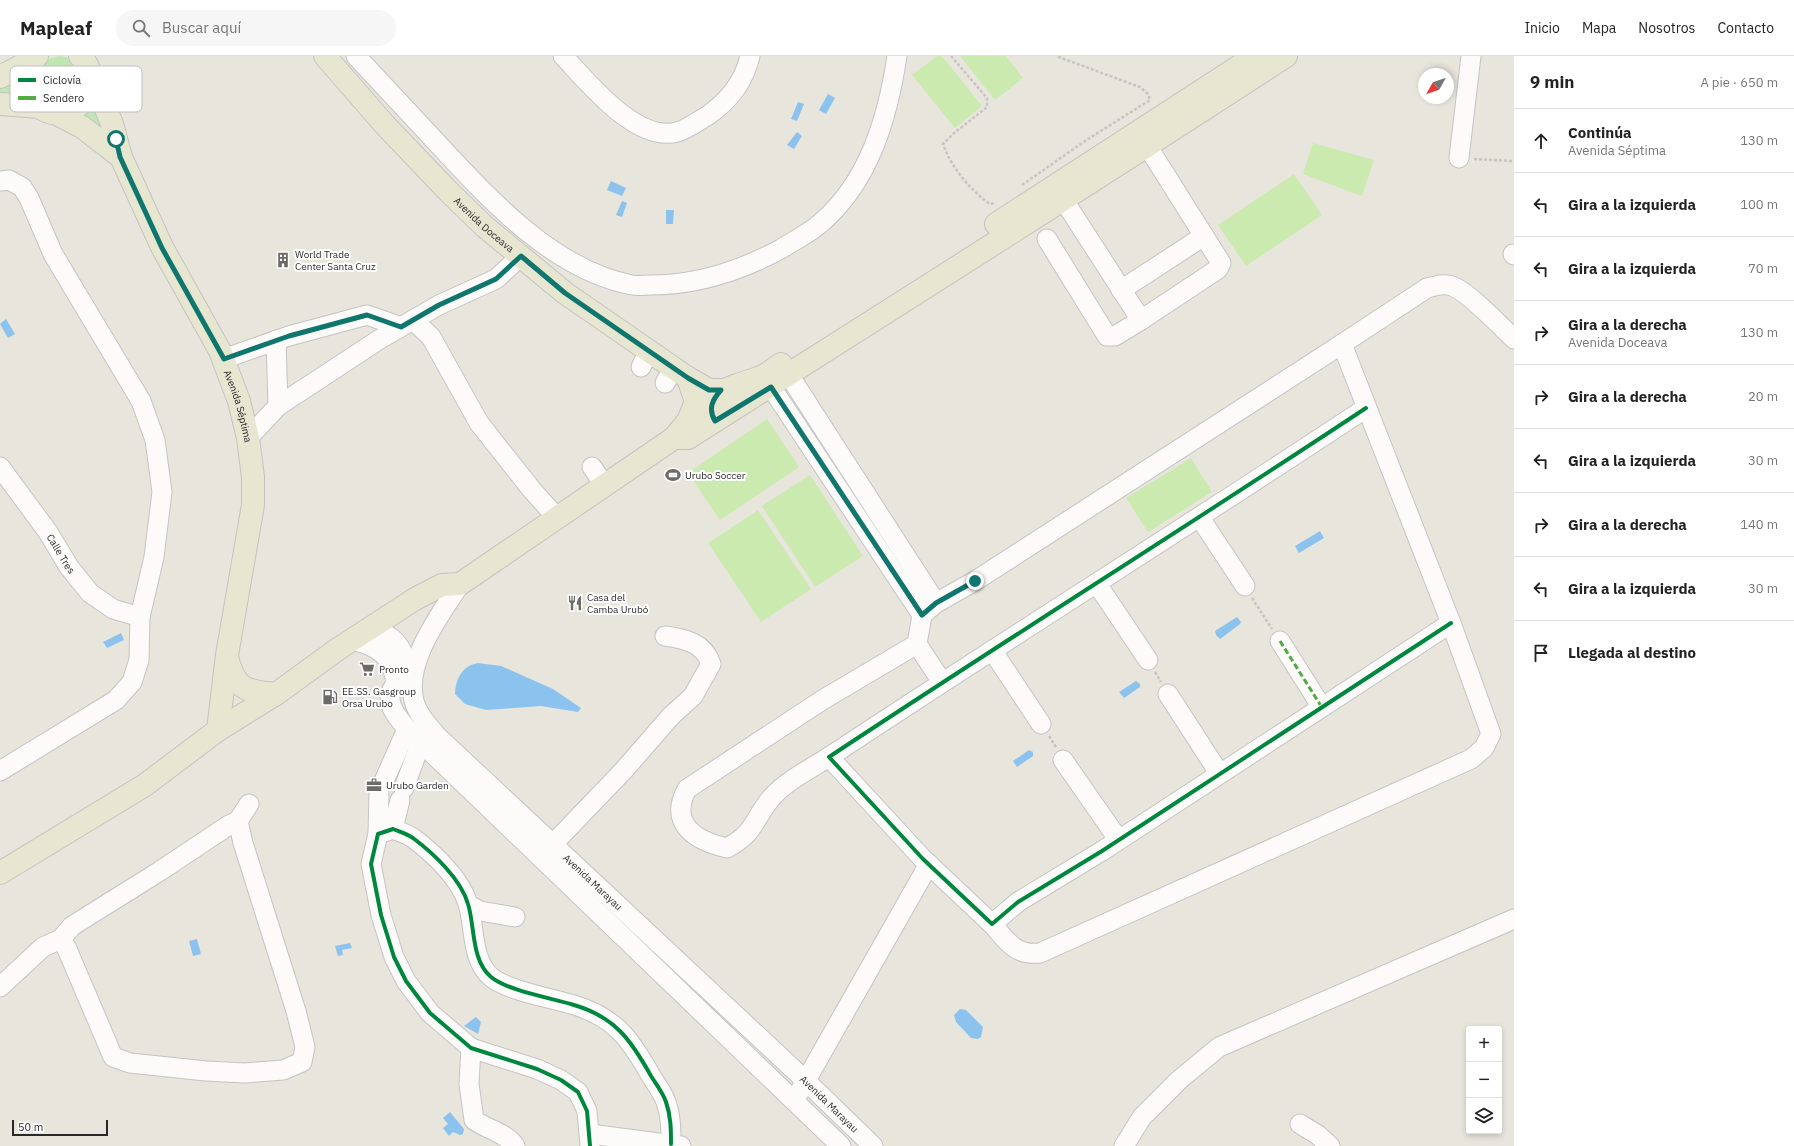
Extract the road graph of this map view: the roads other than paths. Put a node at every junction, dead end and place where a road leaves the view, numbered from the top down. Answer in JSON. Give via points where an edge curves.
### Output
{"nodes":[{"id":1,"x":80,"y":56,"type":"edge"},
{"id":2,"x":325,"y":56,"type":"edge"},
{"id":3,"x":356,"y":56,"type":"edge"},
{"id":4,"x":563,"y":56,"type":"edge"},
{"id":5,"x":750,"y":56,"type":"edge"},
{"id":6,"x":897,"y":56,"type":"edge"},
{"id":7,"x":1255,"y":56,"type":"edge"},
{"id":8,"x":1286,"y":56,"type":"edge"},
{"id":9,"x":1470,"y":56,"type":"edge"},
{"id":10,"x":35,"y":57,"type":"edge"},
{"id":11,"x":19,"y":66,"type":"edge"},
{"id":12,"x":29,"y":66,"type":"edge"},
{"id":13,"x":86,"y":66,"type":"edge"},
{"id":14,"x":10,"y":71,"type":"edge"},
{"id":15,"x":0,"y":77,"type":"edge"},
{"id":16,"x":0,"y":104,"type":"edge"},
{"id":17,"x":10,"y":105,"type":"edge"},
{"id":18,"x":51,"y":112,"type":"edge"},
{"id":19,"x":107,"y":112,"type":"edge"},
{"id":20,"x":1148,"y":147,"type":"junction"},
{"id":21,"x":120,"y":157,"type":"junction"},
{"id":22,"x":1459,"y":158,"type":"road end"},
{"id":23,"x":0,"y":181,"type":"edge"},
{"id":24,"x":1063,"y":200,"type":"junction"},
{"id":25,"x":1204,"y":236,"type":"junction"},
{"id":26,"x":1047,"y":240,"type":"dead end"},
{"id":27,"x":521,"y":256,"type":"junction"},
{"id":28,"x":1121,"y":290,"type":"junction"},
{"id":29,"x":1141,"y":320,"type":"junction"},
{"id":30,"x":407,"y":324,"type":"junction"},
{"id":31,"x":276,"y":340,"type":"junction"},
{"id":32,"x":1514,"y":340,"type":"edge"},
{"id":33,"x":1342,"y":344,"type":"junction"},
{"id":34,"x":224,"y":359,"type":"junction"},
{"id":35,"x":676,"y":377,"type":"junction"},
{"id":36,"x":780,"y":381,"type":"junction"},
{"id":37,"x":721,"y":390,"type":"junction"},
{"id":38,"x":278,"y":406,"type":"junction"},
{"id":39,"x":1366,"y":408,"type":"junction"},
{"id":40,"x":715,"y":421,"type":"junction"},
{"id":41,"x":248,"y":438,"type":"junction"},
{"id":42,"x":674,"y":438,"type":"junction"},
{"id":43,"x":0,"y":467,"type":"edge"},
{"id":44,"x":592,"y":467,"type":"dead end"},
{"id":45,"x":605,"y":486,"type":"junction"},
{"id":46,"x":557,"y":518,"type":"junction"},
{"id":47,"x":1200,"y":518,"type":"junction"},
{"id":48,"x":460,"y":584,"type":"junction"},
{"id":49,"x":1097,"y":584,"type":"junction"},
{"id":50,"x":1244,"y":586,"type":"road end"},
{"id":51,"x":929,"y":609,"type":"junction"},
{"id":52,"x":140,"y":617,"type":"junction"},
{"id":53,"x":1451,"y":623,"type":"junction"},
{"id":54,"x":361,"y":634,"type":"junction"},
{"id":55,"x":666,"y":636,"type":"dead end"},
{"id":56,"x":1280,"y":641,"type":"road end"},
{"id":57,"x":917,"y":644,"type":"junction"},
{"id":58,"x":992,"y":650,"type":"junction"},
{"id":59,"x":227,"y":655,"type":"junction"},
{"id":60,"x":1148,"y":660,"type":"road end"},
{"id":61,"x":942,"y":682,"type":"junction"},
{"id":62,"x":276,"y":694,"type":"junction"},
{"id":63,"x":1168,"y":694,"type":"road end"},
{"id":64,"x":1321,"y":706,"type":"junction"},
{"id":65,"x":1041,"y":724,"type":"road end"},
{"id":66,"x":407,"y":728,"type":"junction"},
{"id":67,"x":218,"y":730,"type":"junction"},
{"id":68,"x":421,"y":742,"type":"junction"},
{"id":69,"x":829,"y":757,"type":"junction"},
{"id":70,"x":1063,"y":760,"type":"road end"},
{"id":71,"x":0,"y":771,"type":"edge"},
{"id":72,"x":1218,"y":773,"type":"junction"},
{"id":73,"x":249,"y":804,"type":"dead end"},
{"id":74,"x":238,"y":821,"type":"junction"},
{"id":75,"x":386,"y":831,"type":"junction"},
{"id":76,"x":1118,"y":839,"type":"junction"},
{"id":77,"x":552,"y":845,"type":"junction"},
{"id":78,"x":929,"y":864,"type":"junction"},
{"id":79,"x":0,"y":873,"type":"edge"},
{"id":80,"x":469,"y":904,"type":"junction"},
{"id":81,"x":515,"y":917,"type":"dead end"},
{"id":82,"x":1514,"y":919,"type":"edge"},
{"id":83,"x":992,"y":924,"type":"junction"},
{"id":84,"x":61,"y":939,"type":"junction"},
{"id":85,"x":0,"y":987,"type":"edge"},
{"id":86,"x":471,"y":1048,"type":"junction"},
{"id":87,"x":806,"y":1081,"type":"junction"},
{"id":88,"x":794,"y":1101,"type":"junction"},
{"id":89,"x":1300,"y":1124,"type":"dead end"},
{"id":90,"x":590,"y":1140,"type":"edge"},
{"id":91,"x":676,"y":1145,"type":"edge"},
{"id":92,"x":515,"y":1146,"type":"edge"},
{"id":93,"x":841,"y":1146,"type":"edge"},
{"id":94,"x":873,"y":1146,"type":"edge"},
{"id":95,"x":1124,"y":1146,"type":"edge"},
{"id":96,"x":1330,"y":1146,"type":"edge"}],
"edges":[{"from":1,"to":13,"type":"main road","name":"Avenida Séptima"},
{"from":2,"to":27,"type":"main road","name":"Avenida Doceava","via":[[448,192]]},
{"from":3,"to":6,"type":"street","via":[[481,190],[518,224],[563,256],[595,274],[633,285],[673,285],[761,260],[823,221],[842,201],[861,173],[877,141]]},
{"from":4,"to":5,"type":"street","via":[[618,111],[642,128],[658,133],[677,132],[715,110],[731,95],[746,73]]},
{"from":7,"to":37,"type":"main road","via":[[763,376]]},
{"from":8,"to":20,"type":"main road"},
{"from":9,"to":22,"type":"street"},
{"from":10,"to":11,"type":"main road"},
{"from":10,"to":12,"type":"main road"},
{"from":14,"to":15,"type":"main road"},
{"from":16,"to":17,"type":"main road"},
{"from":18,"to":21,"type":"main road","name":"Avenida Séptima","via":[[82,127]]},
{"from":19,"to":21,"type":"main road","name":"Avenida Séptima"},
{"from":20,"to":24,"type":"main road"},
{"from":20,"to":25,"type":"street"},
{"from":21,"to":34,"type":"main road","name":"Avenida Séptima","via":[[162,248]]},
{"from":23,"to":52,"type":"street","via":[[9,180],[22,187],[29,198],[53,254],[141,401],[155,440],[162,492],[154,557]]},
{"from":24,"to":28,"type":"street"},
{"from":24,"to":36,"type":"main road"},
{"from":25,"to":28,"type":"street"},
{"from":25,"to":29,"type":"street","via":[[1221,263],[1220,266]]},
{"from":26,"to":29,"type":"street","via":[[1107,336],[1115,336]]},
{"from":27,"to":30,"type":"street","via":[[496,279]]},
{"from":27,"to":35,"type":"main road","name":"Avenida Doceava","via":[[645,358]]},
{"from":28,"to":29,"type":"street"},
{"from":30,"to":31,"type":"street","via":[[367,315]]},
{"from":30,"to":38,"type":"street"},
{"from":30,"to":46,"type":"street","via":[[431,337],[479,423]]},
{"from":31,"to":34,"type":"street"},
{"from":31,"to":38,"type":"street"},
{"from":32,"to":33,"type":"street","via":[[1463,292],[1440,284],[1427,288]]},
{"from":33,"to":39,"type":"street"},
{"from":33,"to":51,"type":"street"},
{"from":34,"to":41,"type":"main road","name":"Avenida Séptima","via":[[239,401]]},
{"from":35,"to":37,"type":"main road","name":"Avenida Doceava","via":[[709,390]]},
{"from":35,"to":42,"type":"main road","via":[[696,402],[688,421]]},
{"from":36,"to":40,"type":"main road"},
{"from":36,"to":51,"type":"street"},
{"from":37,"to":40,"type":"main road","via":[[711,409]]},
{"from":38,"to":41,"type":"street"},
{"from":39,"to":47,"type":"street"},
{"from":39,"to":53,"type":"street"},
{"from":40,"to":42,"type":"main road","via":[[688,438]]},
{"from":41,"to":59,"type":"main road","name":"Avenida Séptima","via":[[253,477],[253,505]]},
{"from":42,"to":45,"type":"main road"},
{"from":43,"to":52,"type":"street","name":"Calle Tres","via":[[90,593],[113,609]]},
{"from":44,"to":45,"type":"street"},
{"from":45,"to":46,"type":"main road"},
{"from":46,"to":48,"type":"main road"},
{"from":47,"to":49,"type":"street"},
{"from":47,"to":50,"type":"street"},
{"from":48,"to":54,"type":"main road","via":[[442,585]]},
{"from":48,"to":77,"type":"street","name":"Avenida Marayau","via":[[421,650],[412,676],[414,701],[422,719],[438,737]]},
{"from":49,"to":58,"type":"street"},
{"from":49,"to":60,"type":"street"},
{"from":51,"to":57,"type":"street"},
{"from":52,"to":71,"type":"street","via":[[139,660],[132,682],[116,700]]},
{"from":53,"to":64,"type":"street"},
{"from":53,"to":83,"type":"street","via":[[1491,734],[1484,748],[1471,759],[1040,953],[1019,952]]},
{"from":54,"to":62,"type":"main road"},
{"from":54,"to":66,"type":"street","name":"Avenida Marayau","via":[[392,664],[396,684],[390,693],[390,703]]},
{"from":55,"to":77,"type":"street","via":[[698,644],[708,653],[712,664],[707,675],[693,696],[671,716],[624,770]]},
{"from":56,"to":64,"type":"street"},
{"from":57,"to":61,"type":"street"},
{"from":57,"to":69,"type":"street","via":[[824,699],[687,789],[680,813],[685,826],[700,840],[727,848],[741,841],[753,828],[762,809],[785,785]]},
{"from":58,"to":61,"type":"street"},
{"from":58,"to":65,"type":"street"},
{"from":59,"to":62,"type":"main road","name":"Avenida Séptima","via":[[231,674],[239,684],[253,692]]},
{"from":59,"to":67,"type":"main road","name":"Avenida Séptima"},
{"from":61,"to":69,"type":"street"},
{"from":62,"to":67,"type":"main road"},
{"from":63,"to":72,"type":"street"},
{"from":64,"to":72,"type":"street"},
{"from":66,"to":68,"type":"street","name":"Avenida Marayau"},
{"from":66,"to":75,"type":"street","via":[[381,787]]},
{"from":67,"to":79,"type":"main road","via":[[145,785]]},
{"from":68,"to":75,"type":"street"},
{"from":68,"to":88,"type":"street","name":"Avenida Marayau"},
{"from":69,"to":78,"type":"street"},
{"from":70,"to":76,"type":"street"},
{"from":72,"to":76,"type":"street"},
{"from":73,"to":74,"type":"street"},
{"from":74,"to":84,"type":"street","via":[[72,926]]},
{"from":74,"to":84,"type":"street","via":[[254,882],[296,1011],[305,1047],[302,1062],[283,1070],[206,1072],[130,1063],[113,1057]]},
{"from":75,"to":80,"type":"street","via":[[412,837],[452,875],[462,888]]},
{"from":75,"to":86,"type":"street","via":[[371,864],[381,914],[394,957],[406,981],[430,1012]]},
{"from":76,"to":83,"type":"street","via":[[1018,902]]},
{"from":77,"to":87,"type":"street","name":"Avenida Marayau"},
{"from":78,"to":83,"type":"street"},
{"from":78,"to":87,"type":"street"},
{"from":80,"to":81,"type":"street","via":[[480,911]]},
{"from":80,"to":91,"type":"street","via":[[477,952],[491,977],[504,985],[576,1005],[607,1019],[621,1031],[637,1050],[666,1101]]},
{"from":82,"to":95,"type":"street","via":[[1219,1047],[1179,1080],[1142,1117]]},
{"from":84,"to":85,"type":"street","via":[[43,947]]},
{"from":86,"to":90,"type":"street","via":[[536,1069],[562,1080],[578,1092],[588,1111]]},
{"from":86,"to":92,"type":"street","via":[[469,1084],[474,1120],[512,1141]]},
{"from":87,"to":88,"type":"street"},
{"from":87,"to":94,"type":"street","name":"Avenida Marayau"},
{"from":88,"to":93,"type":"street","name":"Avenida Marayau"},
{"from":89,"to":96,"type":"street"},
{"from":90,"to":91,"type":"street"}]}
